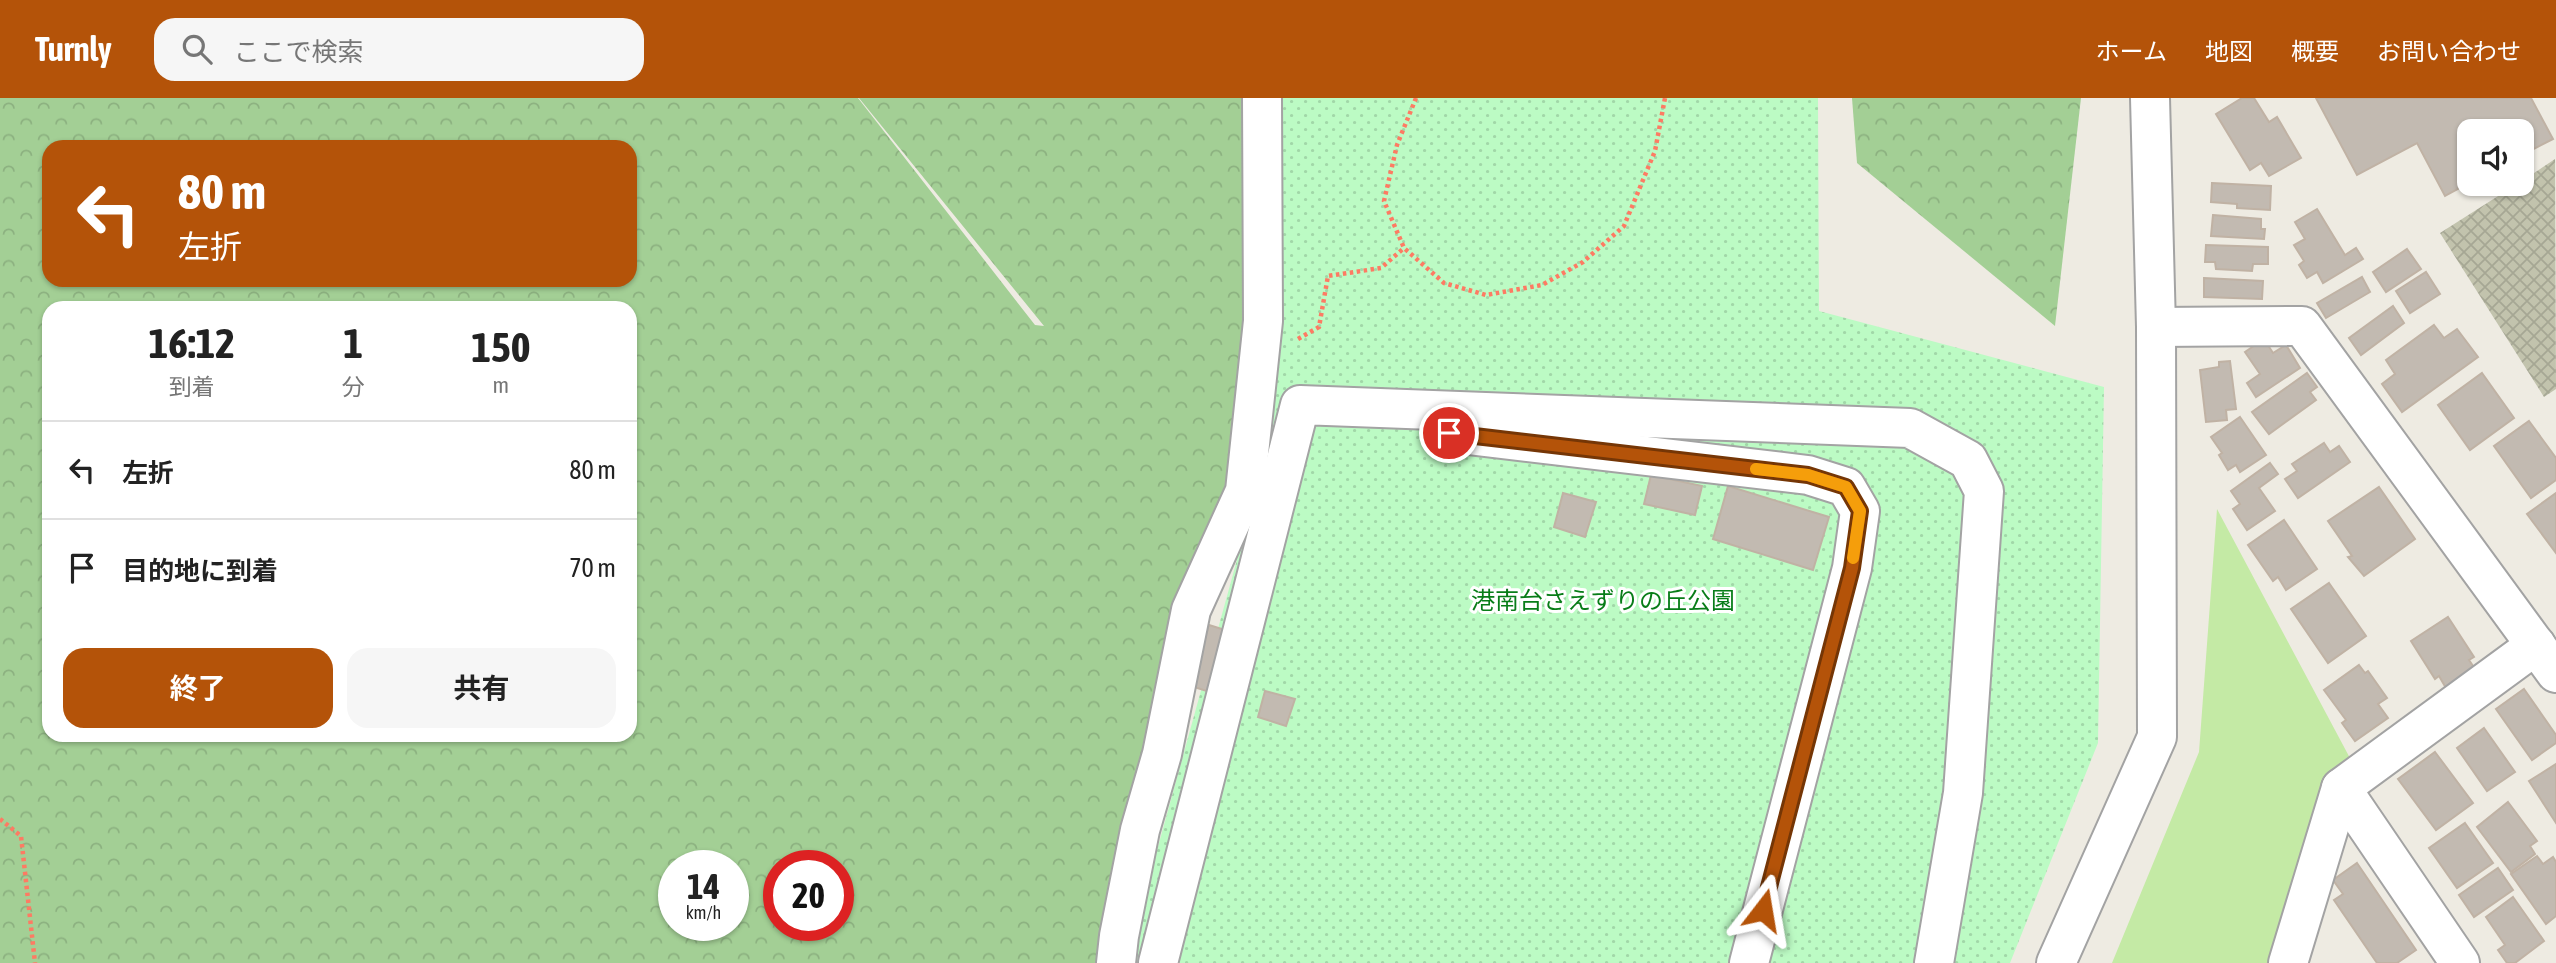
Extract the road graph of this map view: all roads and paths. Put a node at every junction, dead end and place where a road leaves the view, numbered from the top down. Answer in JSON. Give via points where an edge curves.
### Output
{"nodes":[{"id":1,"x":1262,"y":98,"type":"edge"},
{"id":2,"x":1416,"y":98,"type":"edge"},
{"id":3,"x":1665,"y":98,"type":"edge"},
{"id":4,"x":2150,"y":98,"type":"edge"},
{"id":5,"x":1404,"y":248,"type":"junction"},
{"id":6,"x":2156,"y":327,"type":"junction"},
{"id":7,"x":1298,"y":340,"type":"dead end"},
{"id":8,"x":1427,"y":410,"type":"junction"},
{"id":9,"x":2546,"y":659,"type":"edge"},
{"id":10,"x":2341,"y":788,"type":"junction"},
{"id":11,"x":0,"y":819,"type":"edge"},
{"id":12,"x":35,"y":963,"type":"edge"},
{"id":13,"x":1116,"y":963,"type":"edge"},
{"id":14,"x":1158,"y":963,"type":"edge"},
{"id":15,"x":1749,"y":963,"type":"edge"},
{"id":16,"x":1934,"y":963,"type":"edge"},
{"id":17,"x":2056,"y":963,"type":"edge"},
{"id":18,"x":2288,"y":963,"type":"edge"},
{"id":19,"x":2460,"y":963,"type":"edge"}],
"edges":[{"from":1,"to":13,"type":"street","via":[[1263,321],[1245,491],[1191,610],[1162,754],[1140,830]]},
{"from":2,"to":5,"type":"path","via":[[1397,145],[1384,201]]},
{"from":3,"to":5,"type":"path","via":[[1655,152],[1623,226],[1583,262],[1542,285],[1486,295],[1444,283]]},
{"from":4,"to":6,"type":"street"},
{"from":5,"to":7,"type":"path","via":[[1381,268],[1328,276],[1319,327]]},
{"from":6,"to":9,"type":"street","via":[[2302,326]]},
{"from":6,"to":17,"type":"street","via":[[2157,737]]},
{"from":8,"to":14,"type":"street","via":[[1300,405]]},
{"from":8,"to":15,"type":"street","via":[[1424,430],[1808,475],[1846,487],[1860,511],[1852,568]]},
{"from":8,"to":16,"type":"street","via":[[1910,428],[1968,460],[1984,491],[1963,793]]},
{"from":9,"to":10,"type":"street"},
{"from":10,"to":18,"type":"street"},
{"from":10,"to":19,"type":"street"},
{"from":11,"to":12,"type":"path","via":[[21,835]]}]}
